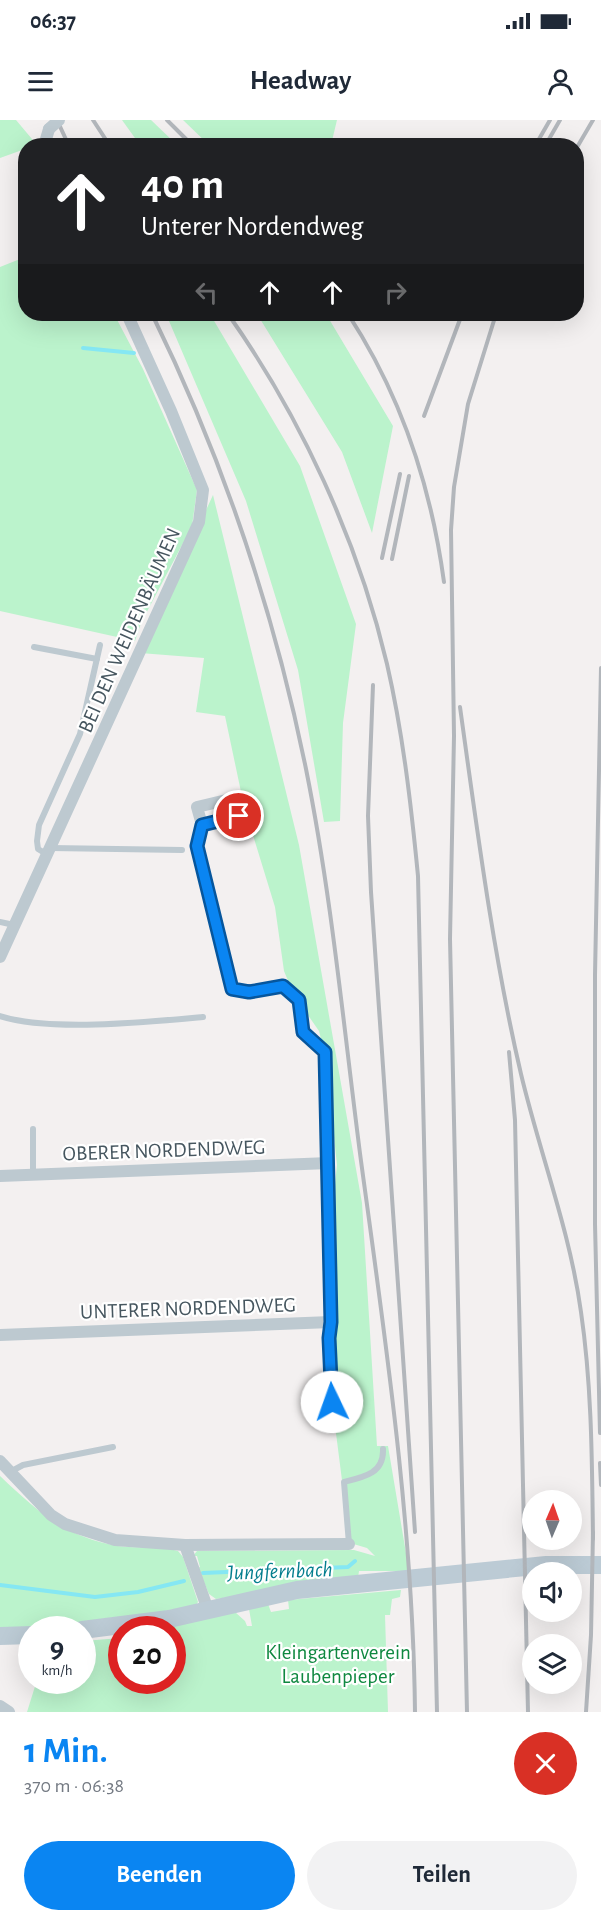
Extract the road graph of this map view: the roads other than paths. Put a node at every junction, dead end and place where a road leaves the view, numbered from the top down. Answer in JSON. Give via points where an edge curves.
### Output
{"nodes":[{"id":1,"x":54,"y":124,"type":"edge"},
{"id":2,"x":48,"y":138,"type":"edge"},
{"id":3,"x":129,"y":321,"type":"edge"},
{"id":4,"x":100,"y":645,"type":"dead end"},
{"id":5,"x":34,"y":647,"type":"dead end"},
{"id":6,"x":97,"y":659,"type":"junction"},
{"id":7,"x":202,"y":825,"type":"dead end"},
{"id":8,"x":182,"y":850,"type":"dead end"},
{"id":9,"x":49,"y":852,"type":"junction"},
{"id":10,"x":0,"y":922,"type":"edge"},
{"id":11,"x":15,"y":925,"type":"junction"},
{"id":12,"x":0,"y":957,"type":"edge"},
{"id":13,"x":0,"y":1016,"type":"edge"},
{"id":14,"x":203,"y":1017,"type":"dead end"},
{"id":15,"x":33,"y":1128,"type":"dead end"},
{"id":16,"x":329,"y":1163,"type":"junction"},
{"id":17,"x":33,"y":1175,"type":"junction"},
{"id":18,"x":0,"y":1176,"type":"edge"},
{"id":19,"x":331,"y":1322,"type":"junction"},
{"id":20,"x":0,"y":1335,"type":"edge"},
{"id":21,"x":332,"y":1402,"type":"dead end"},
{"id":22,"x":113,"y":1447,"type":"dead end"},
{"id":23,"x":383,"y":1449,"type":"dead end"},
{"id":24,"x":0,"y":1461,"type":"edge"},
{"id":25,"x":10,"y":1472,"type":"junction"},
{"id":26,"x":349,"y":1544,"type":"joint"},
{"id":27,"x":185,"y":1545,"type":"junction"},
{"id":28,"x":601,"y":1565,"type":"edge"},
{"id":29,"x":208,"y":1610,"type":"junction"},
{"id":30,"x":96,"y":1629,"type":"edge"},
{"id":31,"x":18,"y":1635,"type":"edge"},
{"id":32,"x":0,"y":1636,"type":"edge"},
{"id":33,"x":0,"y":1706,"type":"edge"},
{"id":34,"x":9,"y":1712,"type":"edge"}],
"edges":[{"from":1,"to":2,"type":"street"},
{"from":3,"to":9,"type":"street","name":"BEI DEN WEIDENBÄUMEN","via":[[203,490],[199,522]]},
{"from":4,"to":6,"type":"lane"},
{"from":5,"to":6,"type":"lane"},
{"from":6,"to":9,"type":"lane","via":[[80,734],[39,825],[38,849]]},
{"from":7,"to":16,"type":"street","via":[[197,846],[232,989],[249,992],[283,986],[299,1000],[303,1032],[325,1052]]},
{"from":8,"to":9,"type":"lane"},
{"from":9,"to":11,"type":"street","name":"BEI DEN WEIDENBÄUMEN"},
{"from":10,"to":11,"type":"lane"},
{"from":11,"to":12,"type":"street","name":"BEI DEN WEIDENBÄUMEN"},
{"from":13,"to":14,"type":"lane","via":[[16,1021],[79,1023]]},
{"from":15,"to":17,"type":"lane"},
{"from":16,"to":17,"type":"street","name":"OBERER NORDENDWEG"},
{"from":16,"to":19,"type":"street"},
{"from":17,"to":18,"type":"street","name":"OBERER NORDENDWEG"},
{"from":19,"to":20,"type":"street","name":"UNTERER NORDENDWEG"},
{"from":19,"to":21,"type":"lane"},
{"from":22,"to":25,"type":"lane","via":[[23,1465]]},
{"from":23,"to":26,"type":"lane","via":[[383,1461],[375,1472],[344,1482]]},
{"from":24,"to":25,"type":"street"},
{"from":25,"to":27,"type":"street","via":[[51,1515],[65,1524],[115,1540]]},
{"from":26,"to":27,"type":"street"},
{"from":27,"to":29,"type":"street"},
{"from":28,"to":29,"type":"street","via":[[546,1566],[297,1590]]},
{"from":29,"to":30,"type":"street"},
{"from":31,"to":32,"type":"street"},
{"from":33,"to":34,"type":"street"}]}
